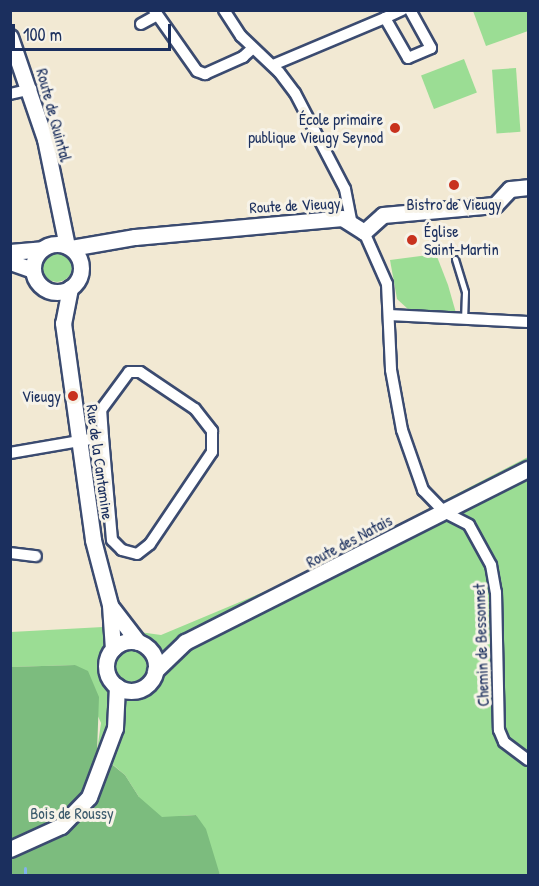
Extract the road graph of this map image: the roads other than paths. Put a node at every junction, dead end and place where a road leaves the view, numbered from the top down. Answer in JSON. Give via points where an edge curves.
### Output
{"nodes":[{"id":1,"x":224,"y":10,"type":"edge"},
{"id":2,"x":402,"y":10,"type":"edge"},
{"id":3,"x":410,"y":10,"type":"edge"},
{"id":4,"x":156,"y":13,"type":"edge"},
{"id":5,"x":385,"y":18,"type":"junction"},
{"id":6,"x":141,"y":24,"type":"dead end"},
{"id":7,"x":10,"y":38,"type":"edge"},
{"id":8,"x":253,"y":48,"type":"junction"},
{"id":9,"x":273,"y":65,"type":"junction"},
{"id":10,"x":31,"y":89,"type":"junction"},
{"id":11,"x":10,"y":94,"type":"edge"},
{"id":12,"x":528,"y":187,"type":"edge"},
{"id":13,"x":57,"y":204,"type":"junction"},
{"id":14,"x":351,"y":221,"type":"junction"},
{"id":15,"x":364,"y":232,"type":"junction"},
{"id":16,"x":118,"y":240,"type":"junction"},
{"id":17,"x":45,"y":247,"type":"junction"},
{"id":18,"x":69,"y":247,"type":"junction"},
{"id":19,"x":10,"y":252,"type":"edge"},
{"id":20,"x":455,"y":259,"type":"dead end"},
{"id":21,"x":10,"y":262,"type":"edge"},
{"id":22,"x":81,"y":269,"type":"junction"},
{"id":23,"x":33,"y":270,"type":"junction"},
{"id":24,"x":70,"y":288,"type":"junction"},
{"id":25,"x":47,"y":290,"type":"junction"},
{"id":26,"x":389,"y":315,"type":"junction"},
{"id":27,"x":464,"y":318,"type":"junction"},
{"id":28,"x":528,"y":322,"type":"edge"},
{"id":29,"x":63,"y":323,"type":"junction"},
{"id":30,"x":103,"y":437,"type":"junction"},
{"id":31,"x":79,"y":442,"type":"junction"},
{"id":32,"x":10,"y":453,"type":"edge"},
{"id":33,"x":528,"y":469,"type":"edge"},
{"id":34,"x":444,"y":512,"type":"junction"},
{"id":35,"x":10,"y":554,"type":"edge"},
{"id":36,"x":36,"y":556,"type":"dead end"},
{"id":37,"x":110,"y":605,"type":"junction"},
{"id":38,"x":185,"y":642,"type":"junction"},
{"id":39,"x":142,"y":644,"type":"junction"},
{"id":40,"x":113,"y":649,"type":"junction"},
{"id":41,"x":155,"y":671,"type":"junction"},
{"id":42,"x":117,"y":686,"type":"junction"},
{"id":43,"x":138,"y":690,"type":"junction"},
{"id":44,"x":115,"y":728,"type":"junction"},
{"id":45,"x":528,"y":760,"type":"edge"},
{"id":46,"x":10,"y":849,"type":"edge"}],
"edges":[{"from":1,"to":8,"type":"street"},
{"from":2,"to":5,"type":"street"},
{"from":3,"to":5,"type":"street","via":[[431,48],[408,58]]},
{"from":4,"to":6,"type":"street"},
{"from":4,"to":8,"type":"street","via":[[188,61],[205,74],[243,57]]},
{"from":5,"to":9,"type":"street"},
{"from":7,"to":10,"type":"street","name":"Route de Quintal"},
{"from":8,"to":9,"type":"street"},
{"from":9,"to":14,"type":"street","via":[[295,93],[345,189]]},
{"from":10,"to":11,"type":"street"},
{"from":10,"to":13,"type":"street","name":"Route de Quintal"},
{"from":12,"to":15,"type":"street","via":[[510,189],[495,204],[383,215]]},
{"from":13,"to":17,"type":"street","name":"Route de Quintal","via":[[56,225]]},
{"from":13,"to":18,"type":"street","name":"Route de Quintal"},
{"from":14,"to":15,"type":"street","name":"Route de Vieugy"},
{"from":14,"to":16,"type":"street","name":"Route de Vieugy","via":[[297,221]]},
{"from":15,"to":26,"type":"street","name":"Chemin de Bessonnet","via":[[384,273]]},
{"from":16,"to":18,"type":"street","name":"Route de Vieugy"},
{"from":16,"to":22,"type":"street","name":"Route de Vieugy","via":[[97,251]]},
{"from":17,"to":18,"type":"street"},
{"from":17,"to":19,"type":"street"},
{"from":17,"to":23,"type":"street"},
{"from":18,"to":22,"type":"street"},
{"from":20,"to":27,"type":"lane","via":[[465,292]]},
{"from":21,"to":23,"type":"street"},
{"from":22,"to":24,"type":"street"},
{"from":23,"to":25,"type":"street","via":[[37,282]]},
{"from":24,"to":25,"type":"street"},
{"from":24,"to":29,"type":"street","name":"Rue de la Cantamine"},
{"from":25,"to":29,"type":"street","name":"Rue de la Cantamine"},
{"from":26,"to":27,"type":"street"},
{"from":26,"to":34,"type":"street","name":"Chemin de Bessonnet","via":[[392,379],[402,430],[423,490]]},
{"from":27,"to":28,"type":"street"},
{"from":29,"to":31,"type":"street","name":"Rue de la Cantamine"},
{"from":30,"to":30,"type":"street","via":[[112,540],[122,550],[137,554],[150,544],[208,460],[212,431],[195,409],[135,370],[124,375],[101,410]]},
{"from":30,"to":31,"type":"street"},
{"from":31,"to":32,"type":"street"},
{"from":31,"to":37,"type":"street","name":"Rue de la Cantamine","via":[[93,540]]},
{"from":33,"to":34,"type":"street","name":"Route des Natais"},
{"from":34,"to":38,"type":"street","name":"Route des Natais"},
{"from":34,"to":45,"type":"street","name":"Chemin de Bessonnet","via":[[469,525],[491,565],[496,592],[499,730],[504,742]]},
{"from":35,"to":36,"type":"street"},
{"from":37,"to":39,"type":"street","name":"Rue de la Cantamine"},
{"from":37,"to":40,"type":"street","name":"Rue de la Cantamine"},
{"from":38,"to":39,"type":"street","name":"Route des Natais"},
{"from":38,"to":41,"type":"street","name":"Route des Natais"},
{"from":39,"to":40,"type":"street","via":[[124,642]]},
{"from":39,"to":41,"type":"street","via":[[154,657]]},
{"from":40,"to":42,"type":"street","via":[[106,664]]},
{"from":41,"to":43,"type":"street","via":[[149,683]]},
{"from":42,"to":43,"type":"street"},
{"from":42,"to":44,"type":"street"},
{"from":43,"to":44,"type":"street"},
{"from":44,"to":46,"type":"street","via":[[98,783],[78,812],[49,834]]}]}
